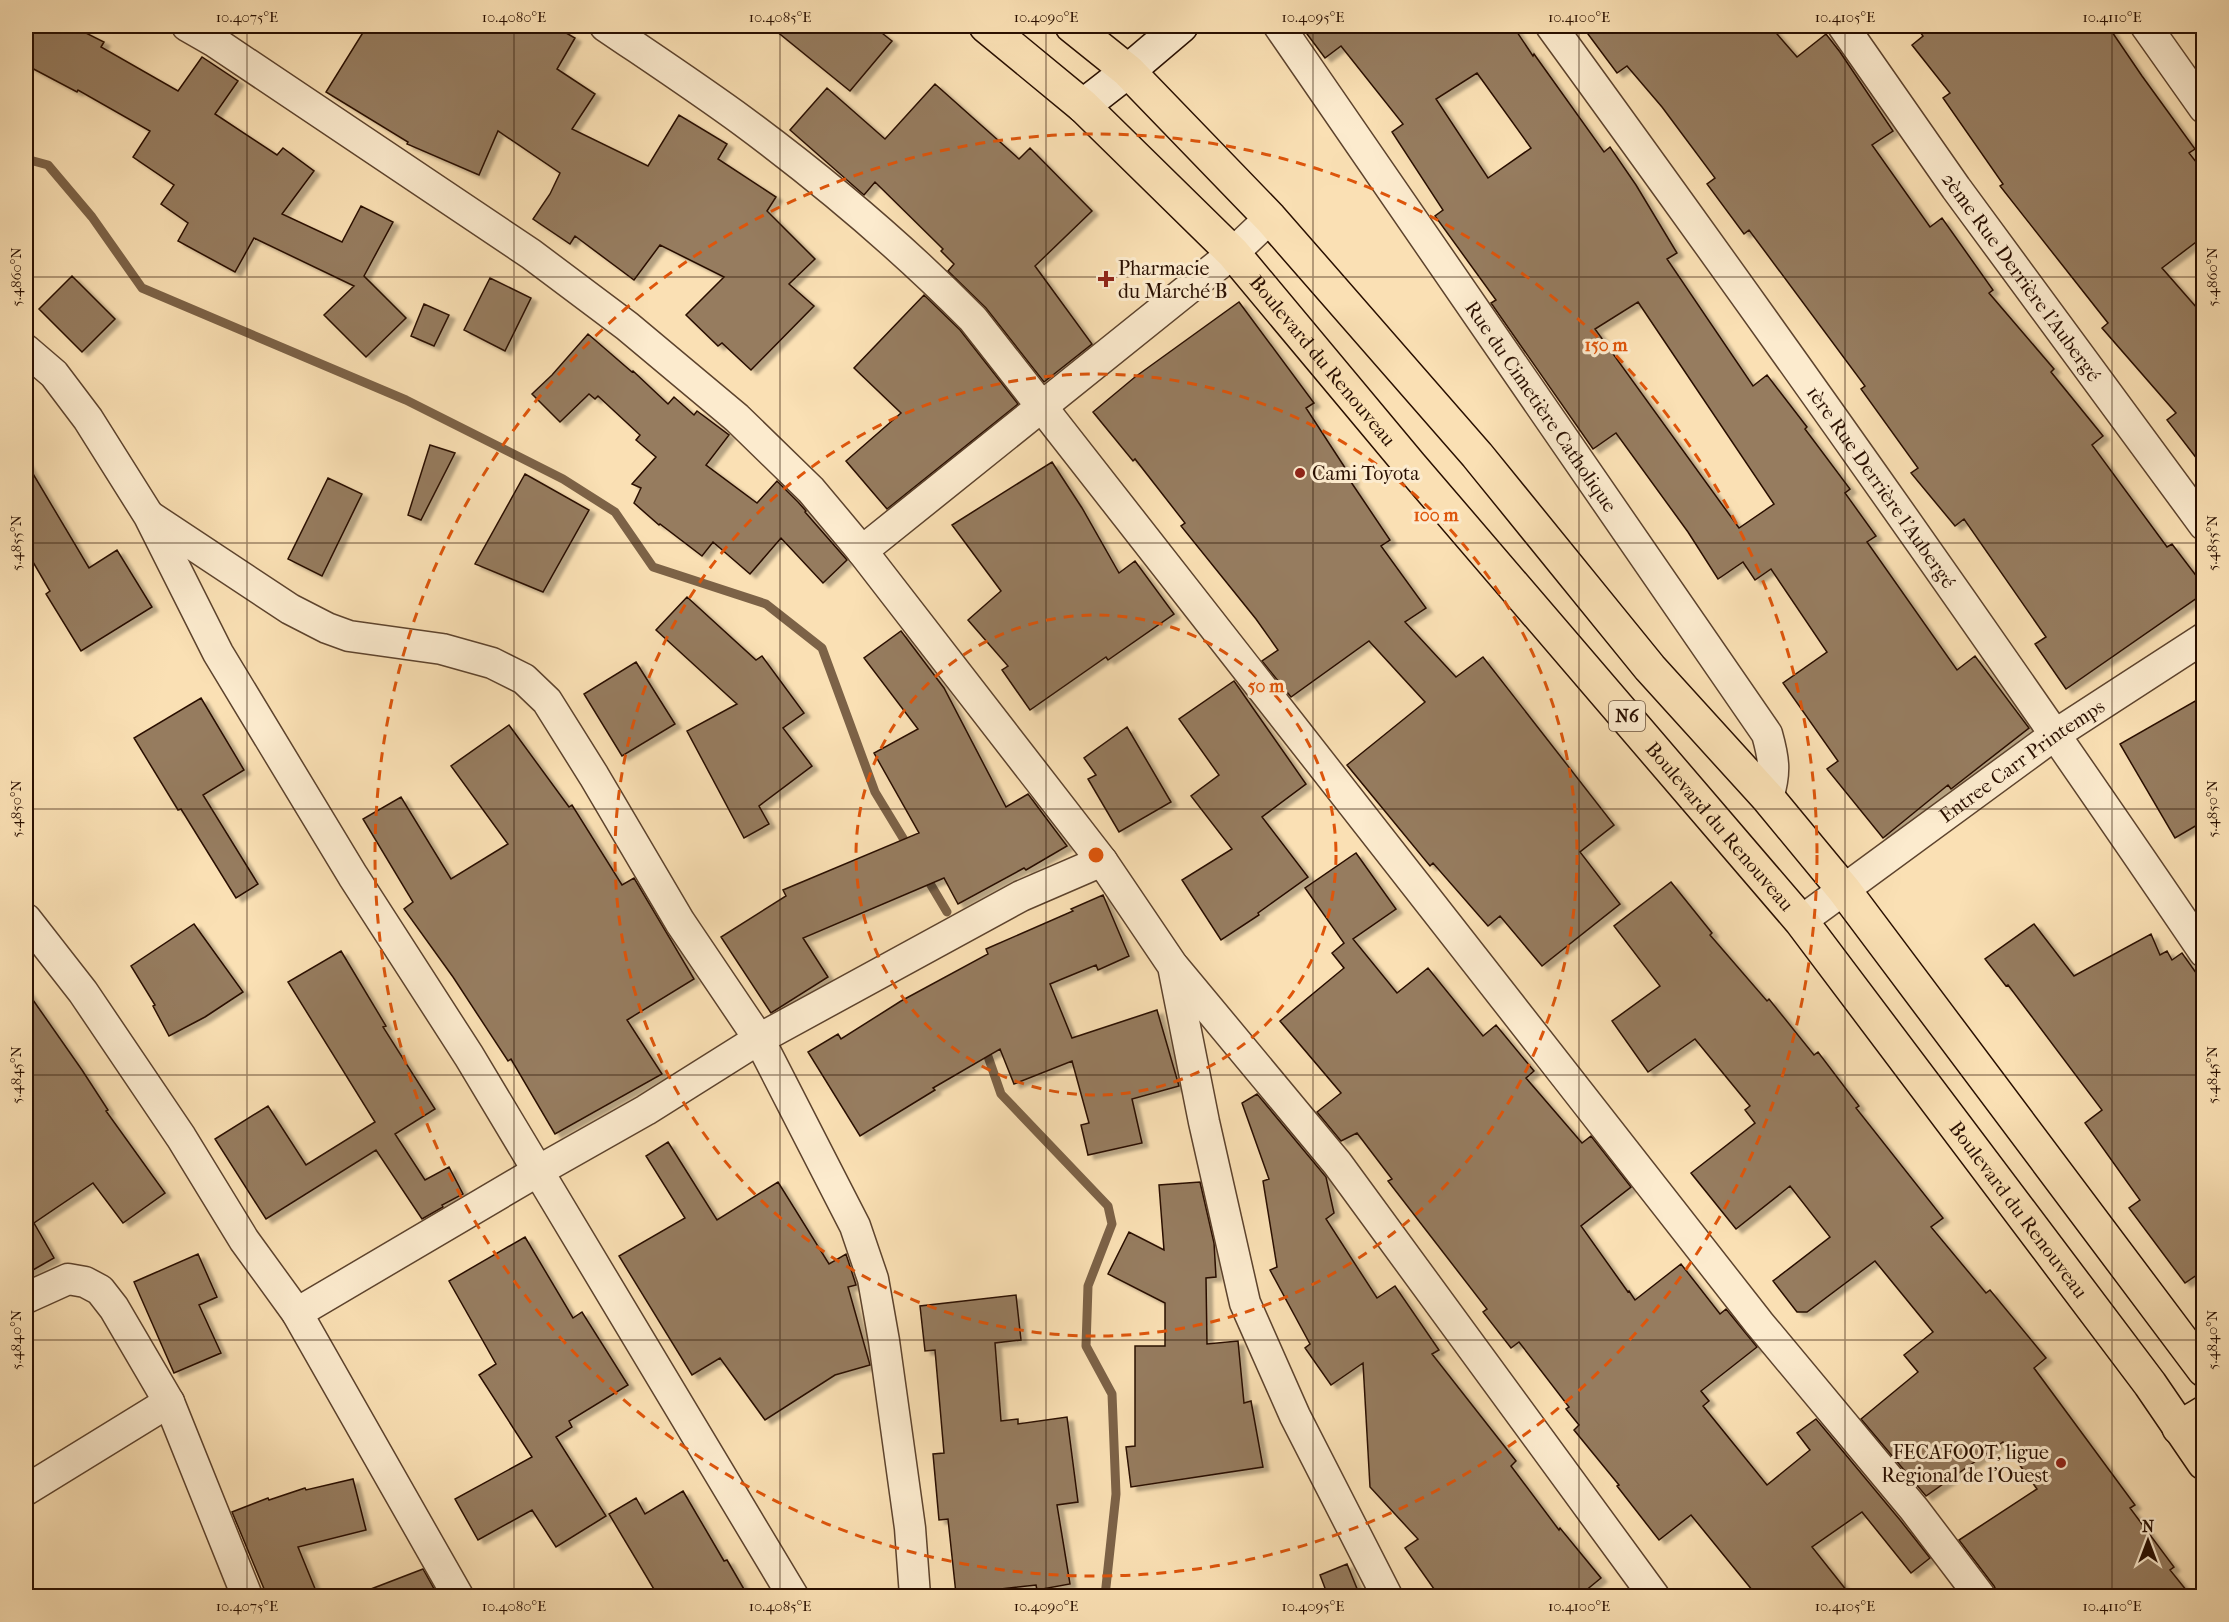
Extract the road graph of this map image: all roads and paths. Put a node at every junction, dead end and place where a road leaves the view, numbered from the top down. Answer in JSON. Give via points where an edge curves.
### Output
{"nodes":[{"id":1,"x":187,"y":26,"type":"edge"},
{"id":2,"x":605,"y":26,"type":"edge"},
{"id":3,"x":986,"y":26,"type":"edge"},
{"id":4,"x":1072,"y":26,"type":"edge"},
{"id":5,"x":1181,"y":26,"type":"edge"},
{"id":6,"x":1279,"y":26,"type":"edge"},
{"id":7,"x":1551,"y":26,"type":"edge"},
{"id":8,"x":1843,"y":26,"type":"edge"},
{"id":9,"x":2146,"y":26,"type":"edge"},
{"id":10,"x":1128,"y":72,"type":"junction"},
{"id":11,"x":1083,"y":105,"type":"junction"},
{"id":12,"x":2204,"y":108,"type":"edge"},
{"id":13,"x":1270,"y":218,"type":"junction"},
{"id":14,"x":1233,"y":253,"type":"junction"},
{"id":15,"x":26,"y":350,"type":"edge"},
{"id":16,"x":1040,"y":406,"type":"junction"},
{"id":17,"x":149,"y":516,"type":"junction"},
{"id":18,"x":2204,"y":525,"type":"edge"},
{"id":19,"x":862,"y":551,"type":"junction"},
{"id":20,"x":2204,"y":639,"type":"edge"},
{"id":21,"x":2056,"y":734,"type":"junction"},
{"id":22,"x":1768,"y":798,"type":"junction"},
{"id":23,"x":1102,"y":861,"type":"junction"},
{"id":24,"x":1844,"y":890,"type":"junction"},
{"id":25,"x":26,"y":919,"type":"edge"},
{"id":26,"x":1801,"y":921,"type":"junction"},
{"id":27,"x":2204,"y":952,"type":"edge"},
{"id":28,"x":1173,"y":966,"type":"junction"},
{"id":29,"x":759,"y":1040,"type":"junction"},
{"id":30,"x":538,"y":1171,"type":"junction"},
{"id":31,"x":26,"y":1298,"type":"edge"},
{"id":32,"x":297,"y":1313,"type":"junction"},
{"id":33,"x":2204,"y":1370,"type":"edge"},
{"id":34,"x":169,"y":1402,"type":"junction"},
{"id":35,"x":2191,"y":1420,"type":"edge"},
{"id":36,"x":2204,"y":1463,"type":"edge"},
{"id":37,"x":26,"y":1490,"type":"edge"},
{"id":38,"x":248,"y":1596,"type":"edge"},
{"id":39,"x":458,"y":1596,"type":"edge"},
{"id":40,"x":793,"y":1596,"type":"edge"},
{"id":41,"x":915,"y":1596,"type":"edge"},
{"id":42,"x":1388,"y":1596,"type":"edge"},
{"id":43,"x":1654,"y":1596,"type":"edge"},
{"id":44,"x":1980,"y":1596,"type":"edge"}],
"edges":[{"from":1,"to":19,"type":"street","via":[[531,254],[627,326],[737,418],[812,490]]},
{"from":2,"to":16,"type":"street","via":[[744,123],[831,190],[931,276],[973,319]]},
{"from":3,"to":11,"type":"highway","name":"Boulevard du Renouveau","number":"N6"},
{"from":4,"to":10,"type":"highway","number":"N6"},
{"from":5,"to":10,"type":"street"},
{"from":6,"to":22,"type":"street","name":"Rue du Cimetière Catholique","via":[[1767,734],[1774,758]]},
{"from":7,"to":21,"type":"street","name":"1ère Rue Derrière l'Aubergé"},
{"from":8,"to":18,"type":"street","name":"2ème Rue Derrière l'Aubergé","via":[[1956,188]]},
{"from":9,"to":12,"type":"street"},
{"from":10,"to":11,"type":"street"},
{"from":10,"to":13,"type":"highway","number":"N6"},
{"from":11,"to":14,"type":"highway","name":"Boulevard du Renouveau","number":"N6"},
{"from":13,"to":14,"type":"street"},
{"from":13,"to":22,"type":"highway","number":"N6","via":[[1477,455],[1650,668]]},
{"from":14,"to":16,"type":"street"},
{"from":14,"to":26,"type":"highway","name":"Boulevard du Renouveau","number":"N6"},
{"from":15,"to":17,"type":"street","via":[[54,374],[88,419]]},
{"from":16,"to":19,"type":"street"},
{"from":16,"to":44,"type":"street","via":[[1759,1323],[1914,1509]]},
{"from":17,"to":29,"type":"street","via":[[290,609],[327,628],[349,636],[442,649],[492,663],[524,678],[547,701],[680,922]]},
{"from":17,"to":30,"type":"street","via":[[218,653]]},
{"from":19,"to":23,"type":"street"},
{"from":20,"to":21,"type":"street","name":"Entree Carr Printemps"},
{"from":21,"to":24,"type":"street","name":"Entree Carr Printemps"},
{"from":21,"to":27,"type":"street","name":"1ère Rue Derrière l'Aubergé"},
{"from":22,"to":24,"type":"highway","number":"N6"},
{"from":23,"to":28,"type":"street"},
{"from":23,"to":29,"type":"street","via":[[1021,896]]},
{"from":24,"to":26,"type":"street","name":"Entree Carr Printemps"},
{"from":24,"to":33,"type":"highway","number":"N6"},
{"from":25,"to":32,"type":"street","via":[[83,992],[181,1137],[244,1240]]},
{"from":26,"to":35,"type":"highway","name":"Boulevard du Renouveau","number":"N6","via":[[2150,1384]]},
{"from":28,"to":42,"type":"street","via":[[1245,1303],[1295,1416]]},
{"from":28,"to":43,"type":"street","via":[[1337,1163]]},
{"from":29,"to":30,"type":"street"},
{"from":29,"to":41,"type":"street","via":[[855,1226],[873,1279],[903,1482]]},
{"from":30,"to":32,"type":"street"},
{"from":30,"to":40,"type":"street"},
{"from":31,"to":34,"type":"street","via":[[68,1279],[86,1282],[100,1290]]},
{"from":32,"to":39,"type":"street"},
{"from":34,"to":37,"type":"street"},
{"from":34,"to":38,"type":"street"},
{"from":35,"to":36,"type":"highway","name":"Boulevard du Renouveau","number":"N6"}]}
